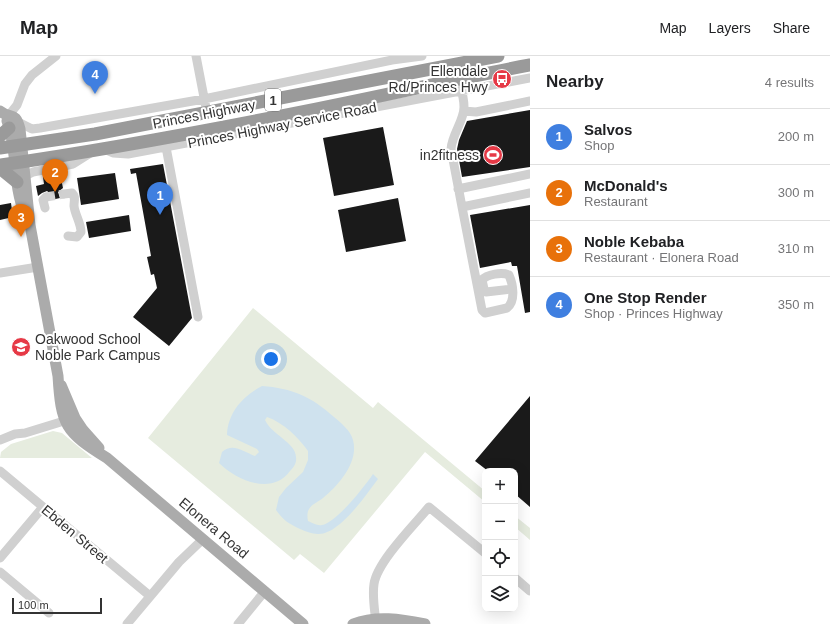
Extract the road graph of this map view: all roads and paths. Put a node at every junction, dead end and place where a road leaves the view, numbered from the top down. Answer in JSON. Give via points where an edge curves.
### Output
{"nodes":[{"id":1,"x":56,"y":56,"type":"edge"},
{"id":2,"x":196,"y":56,"type":"edge"},
{"id":3,"x":422,"y":56,"type":"edge"},
{"id":4,"x":498,"y":56,"type":"edge"},
{"id":5,"x":391,"y":58,"type":"edge"},
{"id":6,"x":456,"y":60,"type":"edge"},
{"id":7,"x":530,"y":65,"type":"edge"},
{"id":8,"x":530,"y":78,"type":"edge"},
{"id":9,"x":460,"y":85,"type":"junction"},
{"id":10,"x":204,"y":99,"type":"junction"},
{"id":11,"x":530,"y":101,"type":"edge"},
{"id":12,"x":464,"y":111,"type":"junction"},
{"id":13,"x":207,"y":113,"type":"junction"},
{"id":14,"x":7,"y":121,"type":"edge"},
{"id":15,"x":78,"y":122,"type":"junction"},
{"id":16,"x":58,"y":125,"type":"junction"},
{"id":17,"x":95,"y":134,"type":"junction"},
{"id":18,"x":48,"y":140,"type":"junction"},
{"id":19,"x":11,"y":146,"type":"edge"},
{"id":20,"x":166,"y":147,"type":"junction"},
{"id":21,"x":99,"y":150,"type":"junction"},
{"id":22,"x":19,"y":162,"type":"junction"},
{"id":23,"x":0,"y":164,"type":"edge"},
{"id":24,"x":0,"y":168,"type":"edge"},
{"id":25,"x":530,"y":174,"type":"edge"},
{"id":26,"x":21,"y":179,"type":"junction"},
{"id":27,"x":458,"y":189,"type":"junction"},
{"id":28,"x":530,"y":193,"type":"edge"},
{"id":29,"x":64,"y":194,"type":"dead end"},
{"id":30,"x":46,"y":197,"type":"dead end"},
{"id":31,"x":462,"y":207,"type":"junction"},
{"id":32,"x":45,"y":208,"type":"dead end"},
{"id":33,"x":68,"y":236,"type":"dead end"},
{"id":34,"x":38,"y":267,"type":"junction"},
{"id":35,"x":0,"y":274,"type":"edge"},
{"id":36,"x":512,"y":288,"type":"dead end"},
{"id":37,"x":198,"y":317,"type":"dead end"},
{"id":38,"x":58,"y":376,"type":"junction"},
{"id":39,"x":66,"y":396,"type":"junction"},
{"id":40,"x":64,"y":421,"type":"junction"},
{"id":41,"x":80,"y":425,"type":"junction"},
{"id":42,"x":1,"y":442,"type":"edge"},
{"id":43,"x":107,"y":458,"type":"junction"},
{"id":44,"x":0,"y":471,"type":"edge"},
{"id":45,"x":42,"y":507,"type":"junction"},
{"id":46,"x":200,"y":536,"type":"junction"},
{"id":47,"x":482,"y":551,"type":"edge"},
{"id":48,"x":0,"y":558,"type":"edge"},
{"id":49,"x":0,"y":572,"type":"edge"},
{"id":50,"x":518,"y":581,"type":"edge"},
{"id":51,"x":265,"y":591,"type":"junction"},
{"id":52,"x":530,"y":591,"type":"edge"},
{"id":53,"x":150,"y":596,"type":"junction"},
{"id":54,"x":49,"y":613,"type":"dead end"},
{"id":55,"x":377,"y":622,"type":"edge"},
{"id":56,"x":303,"y":623,"type":"edge"},
{"id":57,"x":127,"y":624,"type":"edge"},
{"id":58,"x":238,"y":624,"type":"edge"},
{"id":59,"x":353,"y":624,"type":"edge"},
{"id":60,"x":425,"y":624,"type":"edge"}],
"edges":[{"from":1,"to":14,"type":"street","via":[[28,80]]},
{"from":2,"to":10,"type":"street"},
{"from":3,"to":5,"type":"street"},
{"from":4,"to":6,"type":"highway","name":"Princes Highway","number":"1"},
{"from":5,"to":10,"type":"street"},
{"from":6,"to":9,"type":"highway"},
{"from":6,"to":13,"type":"highway","name":"Princes Highway","number":"1"},
{"from":7,"to":9,"type":"highway","name":"Princes Highway","number":"1"},
{"from":8,"to":9,"type":"street","name":"Princes Highway Service Road"},
{"from":9,"to":12,"type":"street"},
{"from":9,"to":20,"type":"street","name":"Princes Highway Service Road"},
{"from":9,"to":21,"type":"highway","name":"Princes Highway","number":"1"},
{"from":10,"to":13,"type":"street"},
{"from":10,"to":15,"type":"street","name":"Princes Highway"},
{"from":11,"to":12,"type":"street","via":[[476,112]]},
{"from":12,"to":27,"type":"street","via":[[451,140],[450,149]]},
{"from":13,"to":17,"type":"highway","name":"Princes Highway","number":"1"},
{"from":14,"to":16,"type":"street","name":"Princes Highway","via":[[32,129]]},
{"from":14,"to":19,"type":"main road","name":"Elonera Road"},
{"from":15,"to":16,"type":"street","name":"Princes Highway"},
{"from":15,"to":17,"type":"street"},
{"from":16,"to":18,"type":"street"},
{"from":17,"to":18,"type":"highway","name":"Princes Highway","number":"1"},
{"from":18,"to":19,"type":"highway","name":"Princes Highway","number":"1"},
{"from":19,"to":22,"type":"main road","name":"Elonera Road"},
{"from":20,"to":21,"type":"street","name":"Princes Highway Service Road","via":[[128,154]]},
{"from":20,"to":37,"type":"street"},
{"from":21,"to":22,"type":"highway","name":"Princes Highway","number":"1"},
{"from":21,"to":26,"type":"street","via":[[73,164],[33,172]]},
{"from":22,"to":23,"type":"highway","name":"Princes Highway","number":"1"},
{"from":22,"to":26,"type":"main road","name":"Elonera Road"},
{"from":24,"to":26,"type":"highway"},
{"from":25,"to":27,"type":"street"},
{"from":26,"to":34,"type":"main road","name":"Elonera Road","via":[[22,208],[30,225]]},
{"from":27,"to":31,"type":"street"},
{"from":28,"to":31,"type":"street"},
{"from":29,"to":33,"type":"street","via":[[74,195],[75,211],[82,232],[74,238]]},
{"from":30,"to":32,"type":"street","via":[[43,200]]},
{"from":31,"to":36,"type":"street","via":[[482,310],[487,312],[510,306],[513,300]]},
{"from":34,"to":35,"type":"street"},
{"from":34,"to":38,"type":"main road","name":"Elonera Road"},
{"from":38,"to":39,"type":"main road","name":"Elonera Road"},
{"from":38,"to":40,"type":"main road","name":"Elonera Road","via":[[59,399]]},
{"from":39,"to":40,"type":"main road","via":[[67,414]]},
{"from":39,"to":41,"type":"main road","name":"Elonera Road"},
{"from":40,"to":41,"type":"main road"},
{"from":40,"to":42,"type":"street","via":[[15,434]]},
{"from":40,"to":43,"type":"main road","name":"Elonera Road","via":[[76,436]]},
{"from":41,"to":43,"type":"main road","name":"Elonera Road"},
{"from":43,"to":46,"type":"main road","name":"Elonera Road"},
{"from":44,"to":45,"type":"street","name":"Ebden Street"},
{"from":45,"to":48,"type":"street"},
{"from":45,"to":53,"type":"street","name":"Ebden Street"},
{"from":46,"to":51,"type":"main road","name":"Elonera Road"},
{"from":46,"to":53,"type":"street"},
{"from":47,"to":55,"type":"street","via":[[429,507],[377,572],[373,591]]},
{"from":49,"to":54,"type":"street"},
{"from":50,"to":52,"type":"street"},
{"from":51,"to":56,"type":"main road","name":"Elonera Road"},
{"from":51,"to":58,"type":"street"},
{"from":53,"to":57,"type":"street"},
{"from":55,"to":59,"type":"main road","via":[[365,620]]},
{"from":55,"to":60,"type":"main road","via":[[400,620]]}]}
